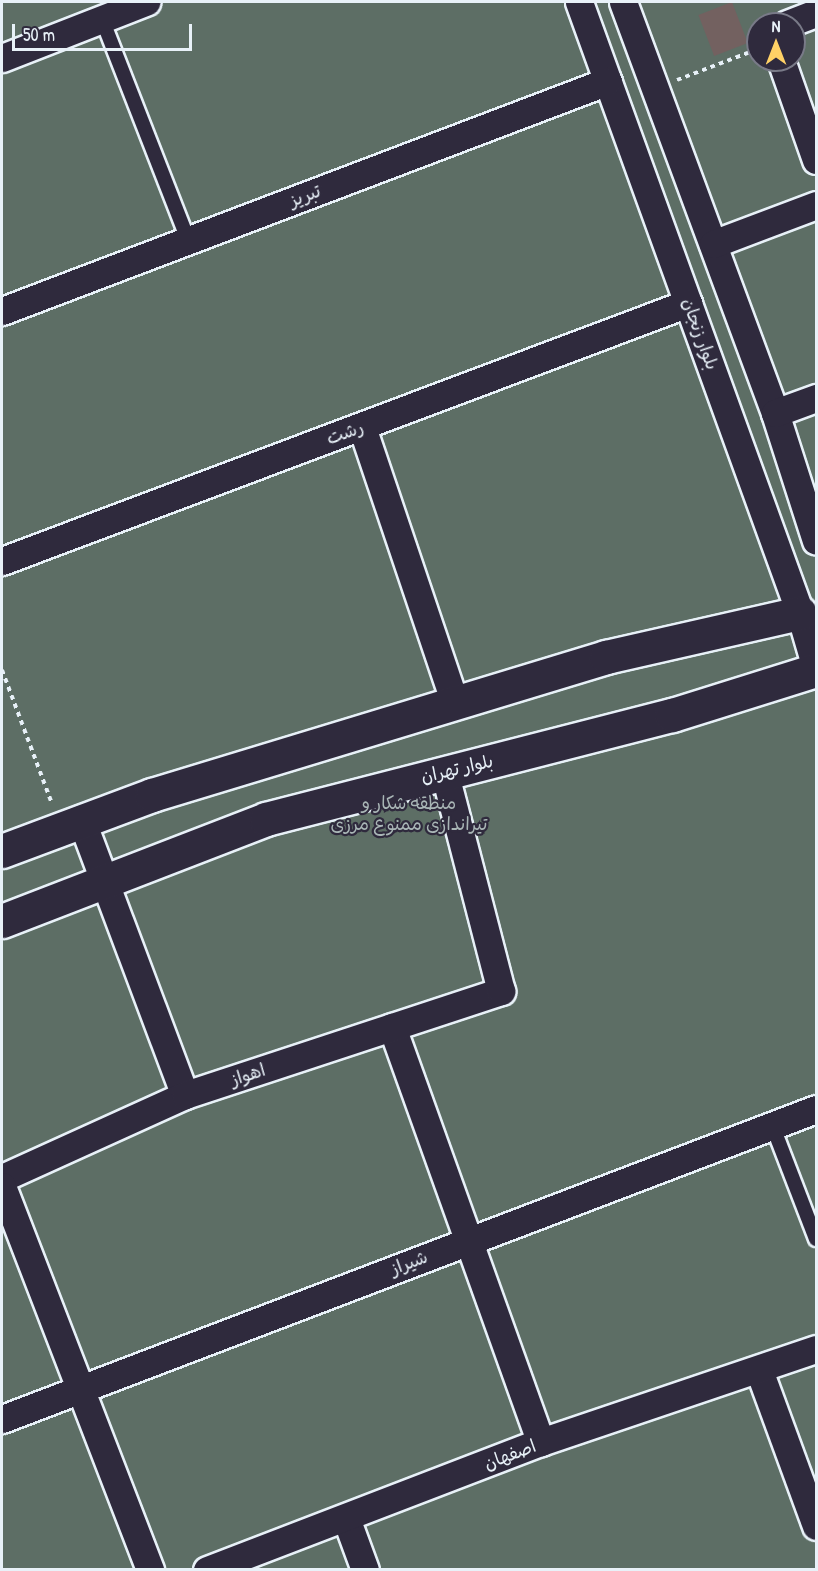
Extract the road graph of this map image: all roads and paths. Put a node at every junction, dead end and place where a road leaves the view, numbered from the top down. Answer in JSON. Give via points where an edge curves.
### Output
{"nodes":[{"id":1,"x":146,"y":2,"type":"edge"},
{"id":2,"x":579,"y":2,"type":"edge"},
{"id":3,"x":623,"y":2,"type":"edge"},
{"id":4,"x":102,"y":19,"type":"junction"},
{"id":5,"x":746,"y":54,"type":"edge"},
{"id":6,"x":2,"y":58,"type":"edge"},
{"id":7,"x":785,"y":72,"type":"edge"},
{"id":8,"x":608,"y":81,"type":"junction"},
{"id":9,"x":655,"y":88,"type":"junction"},
{"id":10,"x":816,"y":160,"type":"edge"},
{"id":11,"x":816,"y":205,"type":"edge"},
{"id":12,"x":188,"y":240,"type":"junction"},
{"id":13,"x":712,"y":243,"type":"junction"},
{"id":14,"x":688,"y":303,"type":"junction"},
{"id":15,"x":2,"y":311,"type":"edge"},
{"id":16,"x":816,"y":398,"type":"edge"},
{"id":17,"x":775,"y":413,"type":"junction"},
{"id":18,"x":362,"y":427,"type":"junction"},
{"id":19,"x":816,"y":541,"type":"edge"},
{"id":20,"x":2,"y":561,"type":"edge"},
{"id":21,"x":808,"y":610,"type":"edge"},
{"id":22,"x":816,"y":669,"type":"edge"},
{"id":23,"x":2,"y":670,"type":"edge"},
{"id":24,"x":456,"y":703,"type":"junction"},
{"id":25,"x":444,"y":771,"type":"junction"},
{"id":26,"x":71,"y":823,"type":"junction"},
{"id":27,"x":2,"y":851,"type":"edge"},
{"id":28,"x":104,"y":878,"type":"junction"},
{"id":29,"x":2,"y":921,"type":"edge"},
{"id":30,"x":392,"y":1027,"type":"junction"},
{"id":31,"x":185,"y":1095,"type":"junction"},
{"id":32,"x":816,"y":1109,"type":"edge"},
{"id":33,"x":773,"y":1127,"type":"junction"},
{"id":34,"x":2,"y":1178,"type":"edge"},
{"id":35,"x":2,"y":1186,"type":"edge"},
{"id":36,"x":816,"y":1239,"type":"edge"},
{"id":37,"x":467,"y":1240,"type":"junction"},
{"id":38,"x":816,"y":1349,"type":"edge"},
{"id":39,"x":759,"y":1370,"type":"junction"},
{"id":40,"x":81,"y":1388,"type":"junction"},
{"id":41,"x":2,"y":1419,"type":"edge"},
{"id":42,"x":541,"y":1443,"type":"junction"},
{"id":43,"x":346,"y":1518,"type":"junction"},
{"id":44,"x":816,"y":1526,"type":"edge"},
{"id":45,"x":150,"y":1569,"type":"edge"},
{"id":46,"x":207,"y":1569,"type":"edge"},
{"id":47,"x":365,"y":1569,"type":"edge"}],
"edges":[{"from":1,"to":4,"type":"street"},
{"from":2,"to":8,"type":"street","name":"بلوار زنجان"},
{"from":3,"to":9,"type":"street"},
{"from":4,"to":6,"type":"street"},
{"from":4,"to":12,"type":"lane"},
{"from":5,"to":9,"type":"path"},
{"from":7,"to":10,"type":"street"},
{"from":8,"to":12,"type":"street","name":"تبریز"},
{"from":8,"to":14,"type":"street","name":"بلوار زنجان"},
{"from":9,"to":13,"type":"street"},
{"from":11,"to":13,"type":"street"},
{"from":12,"to":15,"type":"street","name":"تبریز"},
{"from":13,"to":17,"type":"street"},
{"from":14,"to":18,"type":"street","name":"رشت"},
{"from":14,"to":21,"type":"street","name":"بلوار زنجان"},
{"from":16,"to":17,"type":"street"},
{"from":17,"to":19,"type":"street"},
{"from":18,"to":20,"type":"street","name":"رشت"},
{"from":18,"to":24,"type":"street"},
{"from":21,"to":22,"type":"street","name":"بلوار زنجان"},
{"from":21,"to":24,"type":"street","via":[[606,657]]},
{"from":22,"to":25,"type":"street","name":"بلوار تهران","via":[[672,715]]},
{"from":23,"to":26,"type":"path"},
{"from":24,"to":26,"type":"street"},
{"from":25,"to":28,"type":"street","name":"بلوار تهران","via":[[266,819]]},
{"from":25,"to":30,"type":"street","name":"اهواز","via":[[501,991]]},
{"from":26,"to":27,"type":"street"},
{"from":26,"to":28,"type":"street"},
{"from":28,"to":29,"type":"street","name":"بلوار تهران"},
{"from":28,"to":31,"type":"street"},
{"from":30,"to":31,"type":"street","name":"اهواز"},
{"from":30,"to":37,"type":"street"},
{"from":31,"to":34,"type":"street","name":"اهواز"},
{"from":32,"to":33,"type":"street","name":"شیراز"},
{"from":33,"to":36,"type":"lane"},
{"from":33,"to":37,"type":"street","name":"شیراز"},
{"from":35,"to":40,"type":"street"},
{"from":37,"to":40,"type":"street","name":"شیراز"},
{"from":37,"to":42,"type":"street"},
{"from":38,"to":39,"type":"street","name":"اصفهان"},
{"from":39,"to":42,"type":"street","name":"اصفهان"},
{"from":39,"to":44,"type":"street"},
{"from":40,"to":41,"type":"street","name":"شیراز"},
{"from":40,"to":45,"type":"street"},
{"from":42,"to":43,"type":"street","name":"اصفهان"},
{"from":43,"to":46,"type":"street","name":"اصفهان"},
{"from":43,"to":47,"type":"street"}]}
